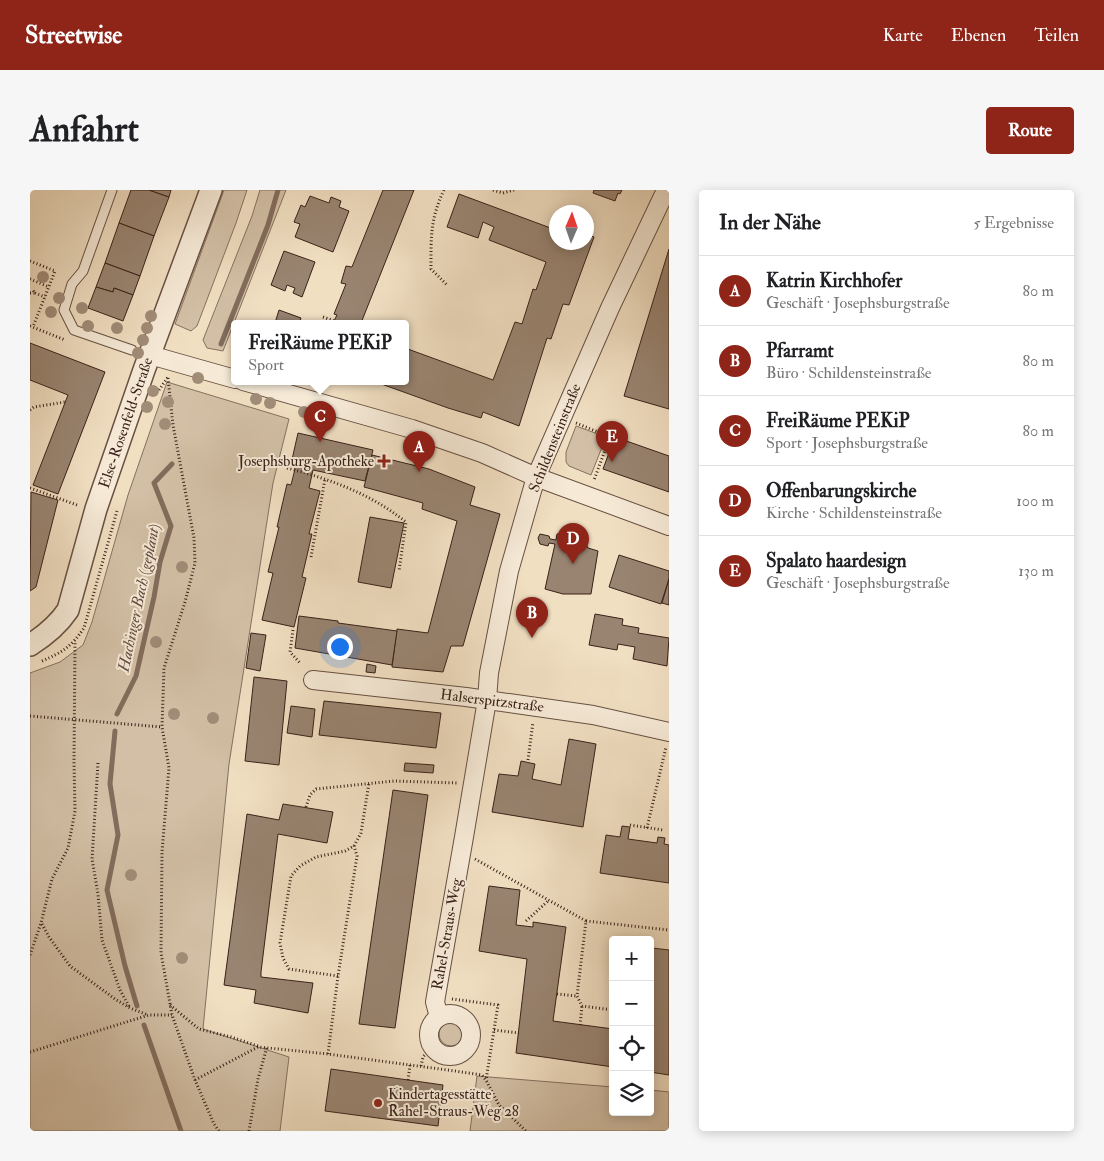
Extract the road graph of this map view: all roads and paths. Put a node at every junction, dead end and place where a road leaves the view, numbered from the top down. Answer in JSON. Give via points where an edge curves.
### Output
{"nodes":[{"id":1,"x":112,"y":190,"type":"edge"},
{"id":2,"x":211,"y":190,"type":"edge"},
{"id":3,"x":444,"y":190,"type":"edge"},
{"id":4,"x":492,"y":190,"type":"edge"},
{"id":5,"x":514,"y":190,"type":"edge"},
{"id":6,"x":666,"y":190,"type":"edge"},
{"id":7,"x":30,"y":261,"type":"edge"},
{"id":8,"x":30,"y":280,"type":"edge"},
{"id":9,"x":448,"y":286,"type":"dead end"},
{"id":10,"x":49,"y":287,"type":"junction"},
{"id":11,"x":31,"y":291,"type":"edge"},
{"id":12,"x":45,"y":297,"type":"junction"},
{"id":13,"x":323,"y":317,"type":"dead end"},
{"id":14,"x":332,"y":320,"type":"edge"},
{"id":15,"x":33,"y":328,"type":"dead end"},
{"id":16,"x":141,"y":353,"type":"junction"},
{"id":17,"x":231,"y":378,"type":"edge"},
{"id":18,"x":177,"y":380,"type":"dead end"},
{"id":19,"x":257,"y":385,"type":"edge"},
{"id":20,"x":65,"y":402,"type":"dead end"},
{"id":21,"x":30,"y":410,"type":"edge"},
{"id":22,"x":575,"y":423,"type":"dead end"},
{"id":23,"x":287,"y":468,"type":"dead end"},
{"id":24,"x":536,"y":477,"type":"junction"},
{"id":25,"x":325,"y":479,"type":"junction"},
{"id":26,"x":594,"y":480,"type":"dead end"},
{"id":27,"x":30,"y":488,"type":"edge"},
{"id":28,"x":77,"y":504,"type":"dead end"},
{"id":29,"x":669,"y":526,"type":"edge"},
{"id":30,"x":311,"y":557,"type":"dead end"},
{"id":31,"x":399,"y":570,"type":"dead end"},
{"id":32,"x":293,"y":630,"type":"dead end"},
{"id":33,"x":75,"y":642,"type":"dead end"},
{"id":34,"x":30,"y":645,"type":"edge"},
{"id":35,"x":300,"y":663,"type":"dead end"},
{"id":36,"x":313,"y":680,"type":"dead end"},
{"id":37,"x":486,"y":700,"type":"junction"},
{"id":38,"x":30,"y":716,"type":"edge"},
{"id":39,"x":534,"y":719,"type":"dead end"},
{"id":40,"x":74,"y":720,"type":"junction"},
{"id":41,"x":162,"y":727,"type":"junction"},
{"id":42,"x":669,"y":732,"type":"edge"},
{"id":43,"x":669,"y":744,"type":"edge"},
{"id":44,"x":528,"y":760,"type":"dead end"},
{"id":45,"x":98,"y":763,"type":"dead end"},
{"id":46,"x":370,"y":782,"type":"junction"},
{"id":47,"x":473,"y":784,"type":"junction"},
{"id":48,"x":306,"y":807,"type":"dead end"},
{"id":49,"x":630,"y":825,"type":"dead end"},
{"id":50,"x":647,"y":828,"type":"junction"},
{"id":51,"x":664,"y":830,"type":"dead end"},
{"id":52,"x":354,"y":846,"type":"junction"},
{"id":53,"x":462,"y":850,"type":"junction"},
{"id":54,"x":548,"y":901,"type":"junction"},
{"id":55,"x":526,"y":920,"type":"dead end"},
{"id":56,"x":586,"y":921,"type":"junction"},
{"id":57,"x":41,"y":923,"type":"junction"},
{"id":58,"x":669,"y":930,"type":"edge"},
{"id":59,"x":30,"y":955,"type":"edge"},
{"id":60,"x":338,"y":976,"type":"junction"},
{"id":61,"x":557,"y":994,"type":"dead end"},
{"id":62,"x":577,"y":996,"type":"junction"},
{"id":63,"x":447,"y":998,"type":"dead end"},
{"id":64,"x":170,"y":1004,"type":"junction"},
{"id":65,"x":582,"y":1006,"type":"junction"},
{"id":66,"x":130,"y":1008,"type":"junction"},
{"id":67,"x":609,"y":1009,"type":"edge"},
{"id":68,"x":149,"y":1015,"type":"junction"},
{"id":69,"x":172,"y":1015,"type":"junction"},
{"id":70,"x":439,"y":1017,"type":"junction"},
{"id":71,"x":580,"y":1024,"type":"dead end"},
{"id":72,"x":494,"y":1030,"type":"junction"},
{"id":73,"x":518,"y":1033,"type":"dead end"},
{"id":74,"x":432,"y":1046,"type":"junction"},
{"id":75,"x":258,"y":1047,"type":"junction"},
{"id":76,"x":267,"y":1047,"type":"junction"},
{"id":77,"x":30,"y":1052,"type":"edge"},
{"id":78,"x":328,"y":1054,"type":"junction"},
{"id":79,"x":410,"y":1065,"type":"junction"},
{"id":80,"x":421,"y":1066,"type":"junction"},
{"id":81,"x":195,"y":1080,"type":"junction"},
{"id":82,"x":408,"y":1080,"type":"dead end"},
{"id":83,"x":486,"y":1080,"type":"junction"},
{"id":84,"x":219,"y":1131,"type":"edge"},
{"id":85,"x":249,"y":1131,"type":"edge"},
{"id":86,"x":526,"y":1131,"type":"edge"}],
"edges":[{"from":1,"to":16,"type":"lane","via":[[83,271],[72,284],[64,310],[74,330]]},
{"from":2,"to":16,"type":"street","name":"Else-Rosenfeld-Straße"},
{"from":3,"to":9,"type":"path","via":[[431,229],[431,269]]},
{"from":4,"to":5,"type":"path","via":[[503,193]]},
{"from":6,"to":24,"type":"street","name":"Schildensteinstraße"},
{"from":7,"to":10,"type":"path","via":[[55,271]]},
{"from":8,"to":10,"type":"path"},
{"from":10,"to":12,"type":"path"},
{"from":11,"to":12,"type":"path"},
{"from":12,"to":15,"type":"path"},
{"from":13,"to":14,"type":"path"},
{"from":16,"to":17,"type":"street"},
{"from":16,"to":34,"type":"street","name":"Else-Rosenfeld-Straße","via":[[68,610],[46,635]]},
{"from":18,"to":41,"type":"path","via":[[168,378],[173,425],[194,538],[194,563],[164,668]]},
{"from":19,"to":24,"type":"street","via":[[412,429],[482,453]]},
{"from":20,"to":21,"type":"path"},
{"from":22,"to":26,"type":"path","via":[[610,437]]},
{"from":23,"to":25,"type":"path"},
{"from":24,"to":29,"type":"street"},
{"from":24,"to":37,"type":"street","name":"Schildensteinstraße","via":[[509,571]]},
{"from":25,"to":30,"type":"path"},
{"from":25,"to":31,"type":"path","via":[[351,488],[406,522]]},
{"from":27,"to":28,"type":"path"},
{"from":32,"to":35,"type":"path","via":[[290,652]]},
{"from":33,"to":40,"type":"path"},
{"from":36,"to":37,"type":"street","name":"Halserspitzstraße"},
{"from":37,"to":42,"type":"street","name":"Halserspitzstraße","via":[[594,715]]},
{"from":37,"to":47,"type":"street","name":"Rahel-Straus-Weg"},
{"from":38,"to":40,"type":"path"},
{"from":39,"to":44,"type":"path"},
{"from":40,"to":41,"type":"path"},
{"from":40,"to":57,"type":"path","via":[[75,811],[68,848],[52,879]]},
{"from":41,"to":64,"type":"path","via":[[169,768],[162,852],[161,953]]},
{"from":43,"to":50,"type":"path"},
{"from":45,"to":66,"type":"path","via":[[92,859],[102,940]]},
{"from":46,"to":47,"type":"path"},
{"from":46,"to":48,"type":"path","via":[[316,789]]},
{"from":46,"to":52,"type":"path","via":[[361,833]]},
{"from":47,"to":53,"type":"street","name":"Rahel-Straus-Weg"},
{"from":49,"to":50,"type":"path"},
{"from":50,"to":51,"type":"path"},
{"from":52,"to":60,"type":"path","via":[[357,856]]},
{"from":52,"to":60,"type":"path","via":[[316,857],[300,866],[291,876],[280,943],[289,969]]},
{"from":53,"to":54,"type":"path"},
{"from":53,"to":70,"type":"street","name":"Rahel-Straus-Weg","via":[[435,1002]]},
{"from":54,"to":55,"type":"path"},
{"from":54,"to":56,"type":"path"},
{"from":56,"to":58,"type":"path"},
{"from":56,"to":62,"type":"path"},
{"from":57,"to":59,"type":"path"},
{"from":57,"to":66,"type":"path","via":[[70,966]]},
{"from":60,"to":78,"type":"path"},
{"from":61,"to":62,"type":"path"},
{"from":62,"to":65,"type":"path"},
{"from":63,"to":72,"type":"path","via":[[498,1005]]},
{"from":64,"to":69,"type":"path"},
{"from":64,"to":75,"type":"path","via":[[199,1029]]},
{"from":65,"to":67,"type":"path"},
{"from":65,"to":71,"type":"path"},
{"from":66,"to":68,"type":"path"},
{"from":68,"to":69,"type":"path"},
{"from":68,"to":77,"type":"path"},
{"from":69,"to":81,"type":"path"},
{"from":70,"to":74,"type":"street","name":"Rahel-Straus-Weg","via":[[430,1028]]},
{"from":70,"to":74,"type":"street","via":[[459,1015],[469,1025],[471,1038],[465,1050],[452,1056],[439,1053]]},
{"from":72,"to":73,"type":"path"},
{"from":72,"to":83,"type":"path"},
{"from":74,"to":80,"type":"path","via":[[423,1057]]},
{"from":75,"to":76,"type":"path"},
{"from":75,"to":81,"type":"path"},
{"from":76,"to":78,"type":"path"},
{"from":76,"to":85,"type":"path"},
{"from":78,"to":79,"type":"path"},
{"from":79,"to":80,"type":"path"},
{"from":79,"to":82,"type":"path"},
{"from":80,"to":83,"type":"path","via":[[482,1075]]},
{"from":81,"to":84,"type":"path"},
{"from":83,"to":86,"type":"path","via":[[499,1105]]}]}
